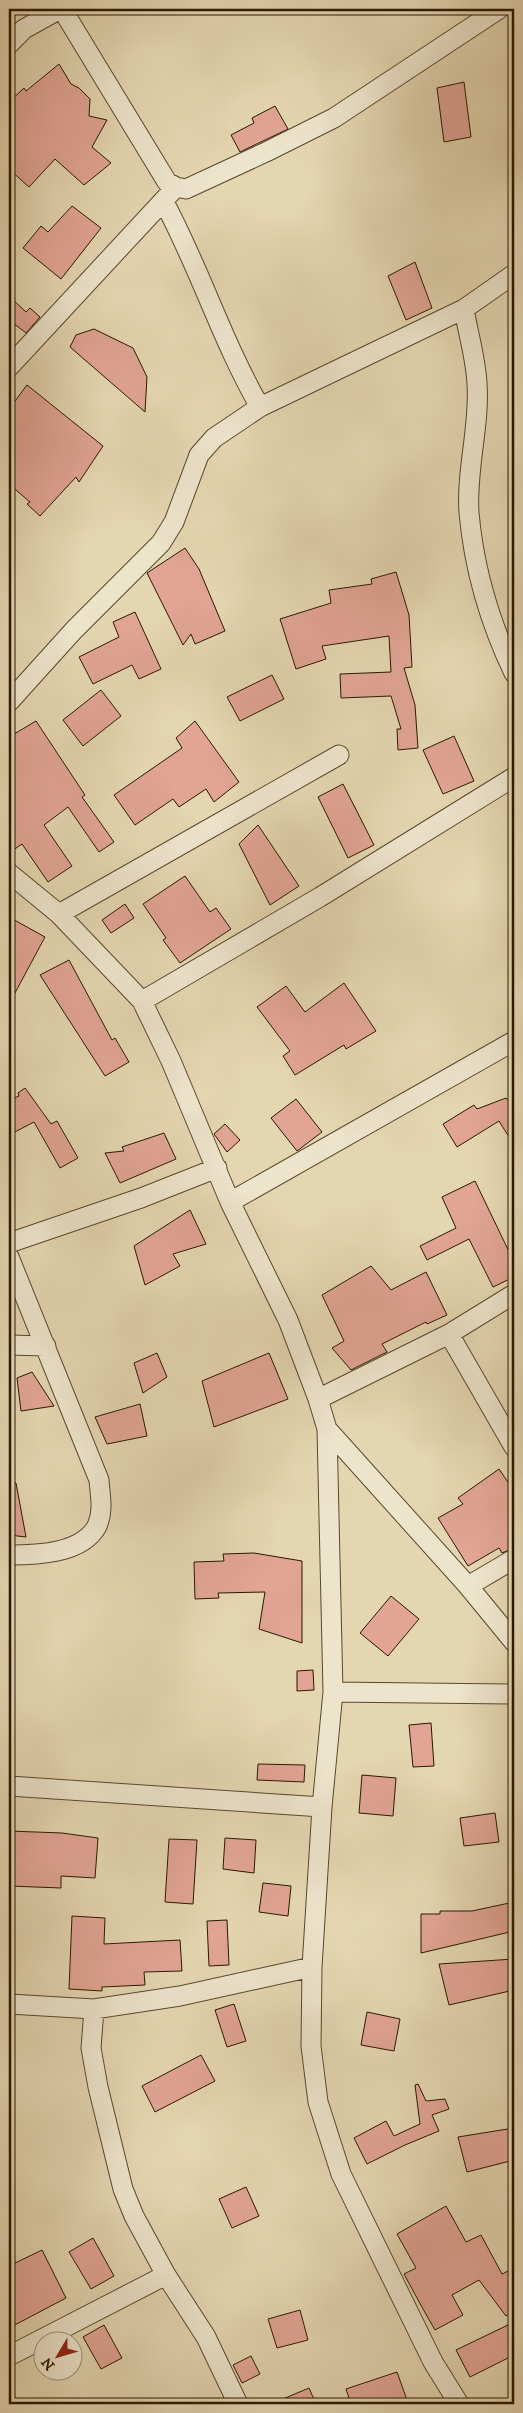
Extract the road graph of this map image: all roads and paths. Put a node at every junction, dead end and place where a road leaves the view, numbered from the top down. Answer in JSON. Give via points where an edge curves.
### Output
{"nodes":[{"id":1,"x":61,"y":9,"type":"edge"},
{"id":2,"x":499,"y":9,"type":"edge"},
{"id":3,"x":9,"y":44,"type":"edge"},
{"id":4,"x":176,"y":187,"type":"junction"},
{"id":5,"x":164,"y":202,"type":"junction"},
{"id":6,"x":514,"y":274,"type":"edge"},
{"id":7,"x":464,"y":309,"type":"junction"},
{"id":8,"x":9,"y":367,"type":"edge"},
{"id":9,"x":260,"y":406,"type":"junction"},
{"id":10,"x":514,"y":672,"type":"edge"},
{"id":11,"x":9,"y":702,"type":"edge"},
{"id":12,"x":339,"y":754,"type":"dead end"},
{"id":13,"x":514,"y":777,"type":"edge"},
{"id":14,"x":9,"y":873,"type":"edge"},
{"id":15,"x":59,"y":914,"type":"junction"},
{"id":16,"x":142,"y":1001,"type":"junction"},
{"id":17,"x":514,"y":1041,"type":"edge"},
{"id":18,"x":217,"y":1168,"type":"junction"},
{"id":19,"x":230,"y":1202,"type":"junction"},
{"id":20,"x":9,"y":1243,"type":"edge"},
{"id":21,"x":9,"y":1257,"type":"edge"},
{"id":22,"x":514,"y":1294,"type":"edge"},
{"id":23,"x":449,"y":1334,"type":"junction"},
{"id":24,"x":9,"y":1346,"type":"edge"},
{"id":25,"x":46,"y":1346,"type":"junction"},
{"id":26,"x":318,"y":1399,"type":"junction"},
{"id":27,"x":327,"y":1429,"type":"junction"},
{"id":28,"x":514,"y":1446,"type":"edge"},
{"id":29,"x":9,"y":1555,"type":"edge"},
{"id":30,"x":514,"y":1559,"type":"edge"},
{"id":31,"x":468,"y":1586,"type":"junction"},
{"id":32,"x":514,"y":1642,"type":"edge"},
{"id":33,"x":333,"y":1692,"type":"junction"},
{"id":34,"x":514,"y":1694,"type":"edge"},
{"id":35,"x":9,"y":1786,"type":"edge"},
{"id":36,"x":322,"y":1807,"type":"junction"},
{"id":37,"x":312,"y":1966,"type":"junction"},
{"id":38,"x":9,"y":2004,"type":"edge"},
{"id":39,"x":94,"y":2009,"type":"junction"},
{"id":40,"x":166,"y":2275,"type":"junction"},
{"id":41,"x":9,"y":2356,"type":"edge"},
{"id":42,"x":238,"y":2404,"type":"edge"},
{"id":43,"x":460,"y":2404,"type":"edge"}],
"edges":[{"from":1,"to":3,"type":"street","via":[[24,29]]},
{"from":1,"to":4,"type":"street","via":[[166,182]]},
{"from":2,"to":4,"type":"street","via":[[334,118],[186,189]]},
{"from":4,"to":5,"type":"street"},
{"from":5,"to":8,"type":"street"},
{"from":5,"to":9,"type":"street","via":[[239,371]]},
{"from":6,"to":7,"type":"street"},
{"from":7,"to":9,"type":"street"},
{"from":7,"to":10,"type":"street","via":[[477,384],[469,510],[474,557],[497,634]]},
{"from":9,"to":11,"type":"street","via":[[214,438],[199,455],[174,522],[161,543],[74,630]]},
{"from":12,"to":15,"type":"street"},
{"from":13,"to":16,"type":"street","via":[[320,897]]},
{"from":14,"to":15,"type":"street"},
{"from":15,"to":16,"type":"street"},
{"from":16,"to":18,"type":"street"},
{"from":17,"to":19,"type":"street"},
{"from":18,"to":19,"type":"street"},
{"from":18,"to":20,"type":"street"},
{"from":19,"to":26,"type":"street","via":[[288,1320]]},
{"from":21,"to":25,"type":"street"},
{"from":22,"to":23,"type":"street"},
{"from":23,"to":26,"type":"street"},
{"from":23,"to":28,"type":"street"},
{"from":24,"to":25,"type":"street"},
{"from":25,"to":29,"type":"street","via":[[99,1480],[101,1508],[96,1526],[82,1542],[36,1555]]},
{"from":26,"to":27,"type":"street"},
{"from":27,"to":31,"type":"street"},
{"from":27,"to":33,"type":"street"},
{"from":30,"to":31,"type":"street"},
{"from":31,"to":32,"type":"street"},
{"from":33,"to":34,"type":"street"},
{"from":33,"to":36,"type":"street"},
{"from":35,"to":36,"type":"street"},
{"from":36,"to":37,"type":"street"},
{"from":37,"to":39,"type":"street","via":[[180,1996]]},
{"from":37,"to":43,"type":"street","via":[[311,2046],[318,2102],[341,2174],[433,2362]]},
{"from":38,"to":39,"type":"street"},
{"from":39,"to":40,"type":"street","via":[[91,2048],[123,2189]]},
{"from":40,"to":41,"type":"street"},
{"from":40,"to":42,"type":"street","via":[[206,2337]]}]}
